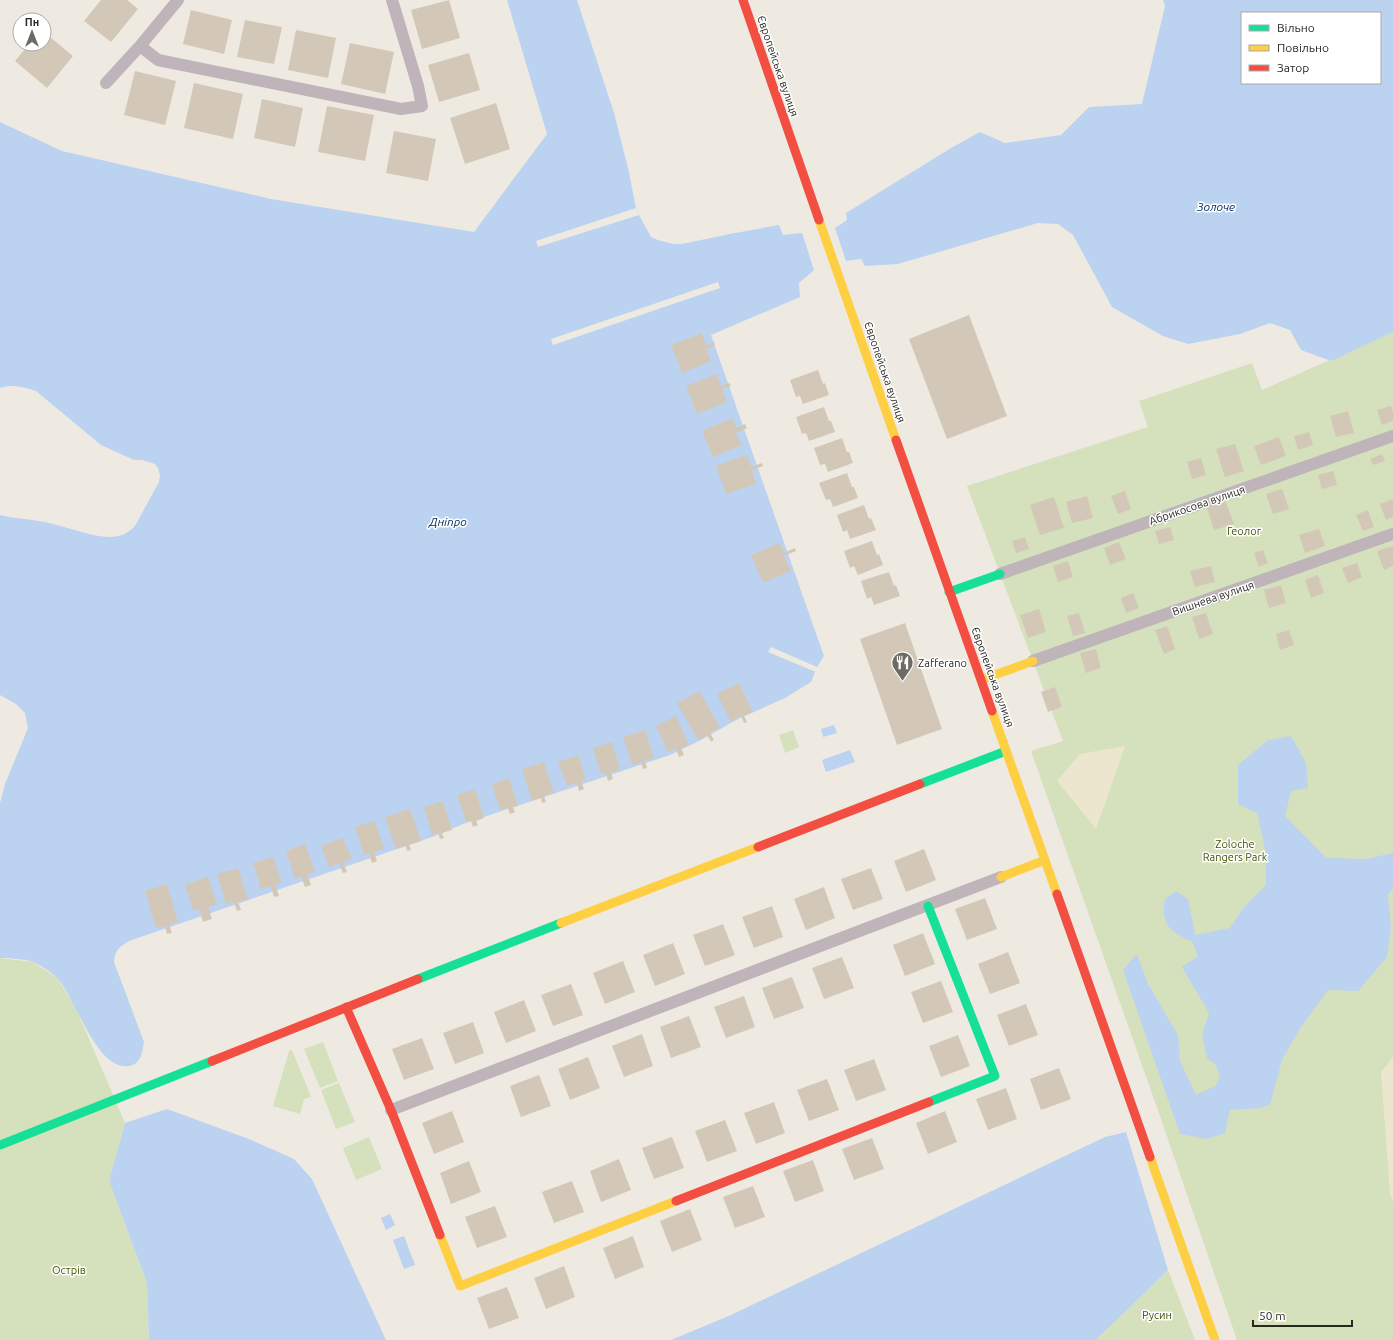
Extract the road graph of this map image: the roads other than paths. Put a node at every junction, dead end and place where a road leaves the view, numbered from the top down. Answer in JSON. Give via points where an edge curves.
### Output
{"nodes":[{"id":1,"x":178,"y":0,"type":"edge"},
{"id":2,"x":392,"y":0,"type":"edge"},
{"id":3,"x":743,"y":0,"type":"edge"},
{"id":4,"x":140,"y":46,"type":"junction"},
{"id":5,"x":106,"y":83,"type":"dead end"},
{"id":6,"x":1393,"y":436,"type":"edge"},
{"id":7,"x":1393,"y":534,"type":"edge"},
{"id":8,"x":1000,"y":574,"type":"joint"},
{"id":9,"x":949,"y":592,"type":"junction"},
{"id":10,"x":1033,"y":662,"type":"joint"},
{"id":11,"x":981,"y":680,"type":"junction"},
{"id":12,"x":1006,"y":751,"type":"junction"},
{"id":13,"x":1045,"y":860,"type":"junction"},
{"id":14,"x":1001,"y":877,"type":"joint"},
{"id":15,"x":928,"y":906,"type":"junction"},
{"id":16,"x":346,"y":1007,"type":"junction"},
{"id":17,"x":391,"y":1110,"type":"junction"},
{"id":18,"x":0,"y":1145,"type":"edge"},
{"id":19,"x":1215,"y":1340,"type":"edge"}],
"edges":[{"from":1,"to":4,"type":"street"},
{"from":2,"to":4,"type":"street","via":[[422,106],[402,109],[158,60]]},
{"from":3,"to":9,"type":"street","name":"Європейська вулиця"},
{"from":4,"to":5,"type":"street"},
{"from":6,"to":8,"type":"street","name":"Абрикосова вулиця"},
{"from":7,"to":10,"type":"street","name":"Вишнева вулиця"},
{"from":8,"to":9,"type":"street"},
{"from":9,"to":11,"type":"street","name":"Європейська вулиця"},
{"from":10,"to":11,"type":"street"},
{"from":11,"to":12,"type":"street","name":"Європейська вулиця"},
{"from":12,"to":13,"type":"street","name":"Європейська вулиця"},
{"from":12,"to":16,"type":"street"},
{"from":13,"to":14,"type":"street"},
{"from":13,"to":19,"type":"street","name":"Європейська вулиця"},
{"from":14,"to":15,"type":"street"},
{"from":15,"to":17,"type":"street"},
{"from":15,"to":17,"type":"street","via":[[995,1076],[460,1286]]},
{"from":16,"to":17,"type":"street"},
{"from":16,"to":18,"type":"street"}]}
